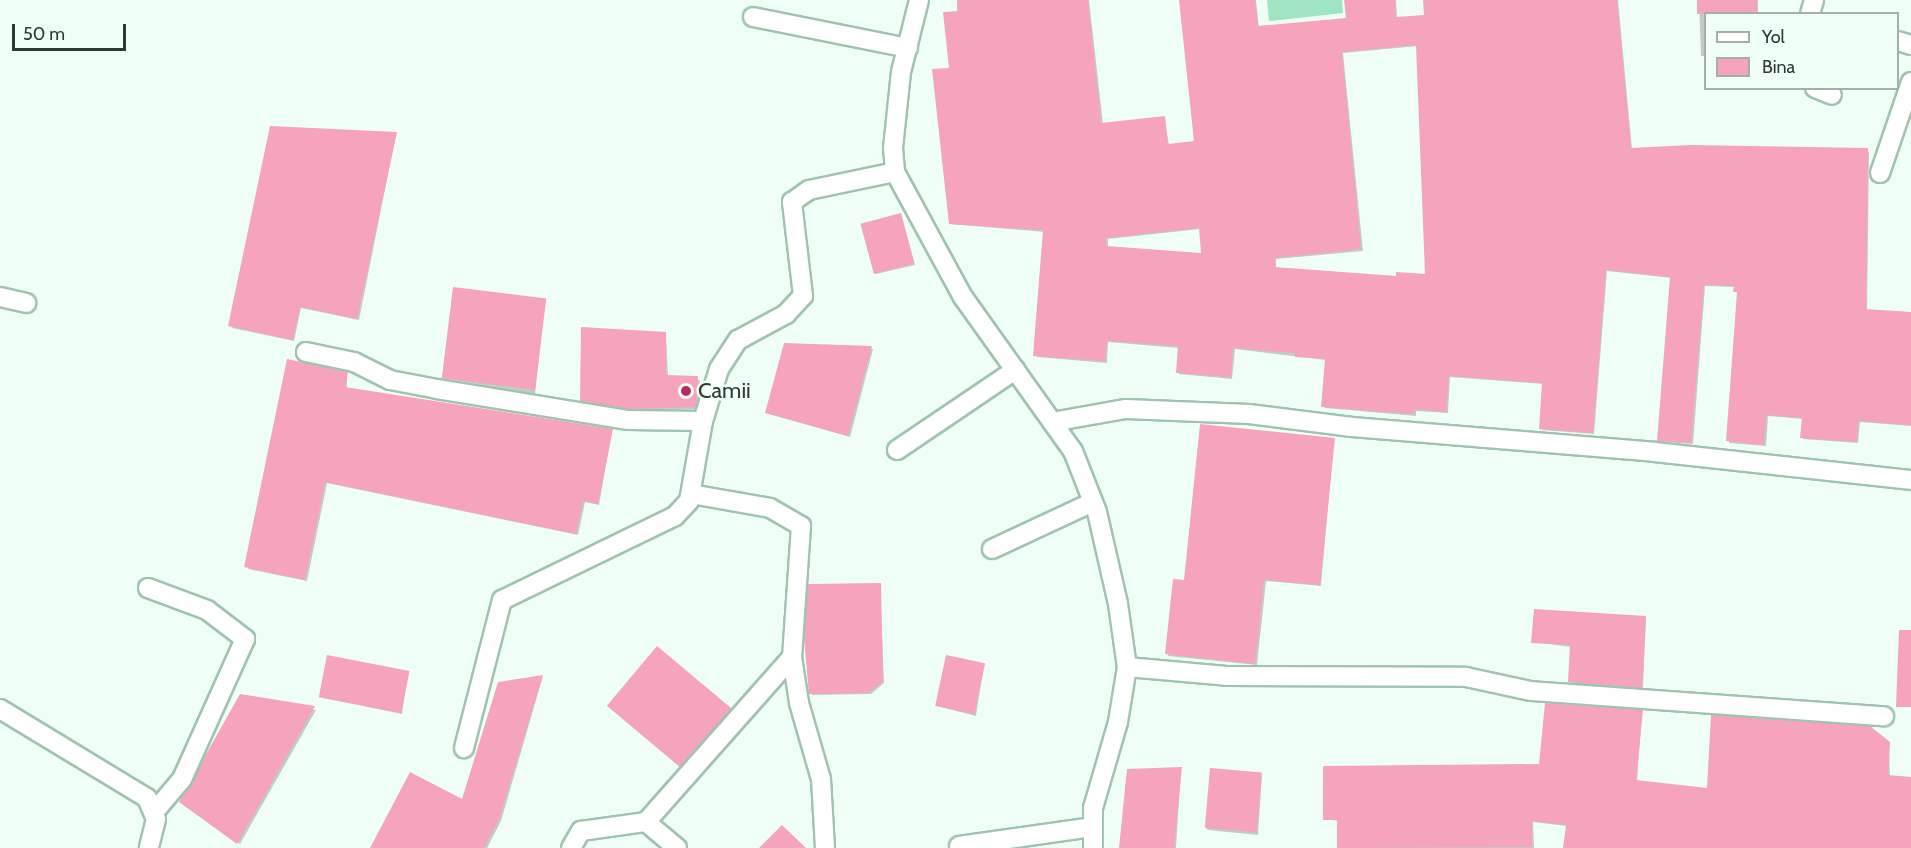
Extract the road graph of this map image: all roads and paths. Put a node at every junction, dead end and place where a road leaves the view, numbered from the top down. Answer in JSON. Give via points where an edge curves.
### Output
{"nodes":[{"id":1,"x":919,"y":0,"type":"edge"},
{"id":2,"x":753,"y":17,"type":"dead end"},
{"id":3,"x":908,"y":48,"type":"junction"},
{"id":4,"x":1911,"y":82,"type":"edge"},
{"id":5,"x":895,"y":172,"type":"junction"},
{"id":6,"x":1880,"y":173,"type":"dead end"},
{"id":7,"x":0,"y":297,"type":"edge"},
{"id":8,"x":26,"y":303,"type":"dead end"},
{"id":9,"x":306,"y":352,"type":"dead end"},
{"id":10,"x":1015,"y":370,"type":"junction"},
{"id":11,"x":703,"y":420,"type":"junction"},
{"id":12,"x":1052,"y":422,"type":"junction"},
{"id":13,"x":897,"y":450,"type":"dead end"},
{"id":14,"x":1911,"y":480,"type":"edge"},
{"id":15,"x":691,"y":494,"type":"junction"},
{"id":16,"x":1093,"y":502,"type":"junction"},
{"id":17,"x":992,"y":549,"type":"dead end"},
{"id":18,"x":148,"y":588,"type":"dead end"},
{"id":19,"x":792,"y":657,"type":"junction"},
{"id":20,"x":1127,"y":667,"type":"junction"},
{"id":21,"x":0,"y":710,"type":"edge"},
{"id":22,"x":1884,"y":717,"type":"dead end"},
{"id":23,"x":464,"y":748,"type":"dead end"},
{"id":24,"x":155,"y":811,"type":"junction"},
{"id":25,"x":646,"y":822,"type":"junction"},
{"id":26,"x":1092,"y":827,"type":"junction"},
{"id":27,"x":959,"y":846,"type":"dead end"},
{"id":28,"x":149,"y":848,"type":"edge"},
{"id":29,"x":571,"y":848,"type":"edge"},
{"id":30,"x":677,"y":848,"type":"edge"},
{"id":31,"x":825,"y":848,"type":"edge"},
{"id":32,"x":1093,"y":848,"type":"edge"}],
"edges":[{"from":1,"to":3,"type":"street"},
{"from":2,"to":3,"type":"street"},
{"from":3,"to":5,"type":"street","via":[[893,148]]},
{"from":4,"to":6,"type":"street"},
{"from":5,"to":10,"type":"street","via":[[963,297]]},
{"from":5,"to":11,"type":"street","via":[[809,190],[792,202],[803,296],[786,314],[738,340],[719,369]]},
{"from":7,"to":8,"type":"street"},
{"from":9,"to":11,"type":"street","via":[[354,362],[390,380],[437,390],[628,420]]},
{"from":10,"to":12,"type":"street"},
{"from":10,"to":13,"type":"street"},
{"from":11,"to":15,"type":"street"},
{"from":12,"to":14,"type":"street","via":[[1126,409],[1249,414]]},
{"from":12,"to":16,"type":"street","via":[[1073,451]]},
{"from":15,"to":19,"type":"street","via":[[770,508],[801,526]]},
{"from":15,"to":23,"type":"street","via":[[675,516],[502,600]]},
{"from":16,"to":17,"type":"street"},
{"from":16,"to":20,"type":"street","via":[[1118,604]]},
{"from":18,"to":24,"type":"street","via":[[207,610],[245,639],[182,779]]},
{"from":19,"to":25,"type":"street"},
{"from":19,"to":31,"type":"street","via":[[799,703],[820,779]]},
{"from":20,"to":22,"type":"street","via":[[1227,676],[1466,678],[1531,691]]},
{"from":20,"to":26,"type":"street","via":[[1118,722],[1093,808]]},
{"from":21,"to":24,"type":"street","via":[[147,798]]},
{"from":24,"to":28,"type":"street"},
{"from":25,"to":29,"type":"street","via":[[581,831]]},
{"from":25,"to":30,"type":"street"},
{"from":26,"to":27,"type":"street"},
{"from":26,"to":32,"type":"street"}]}
